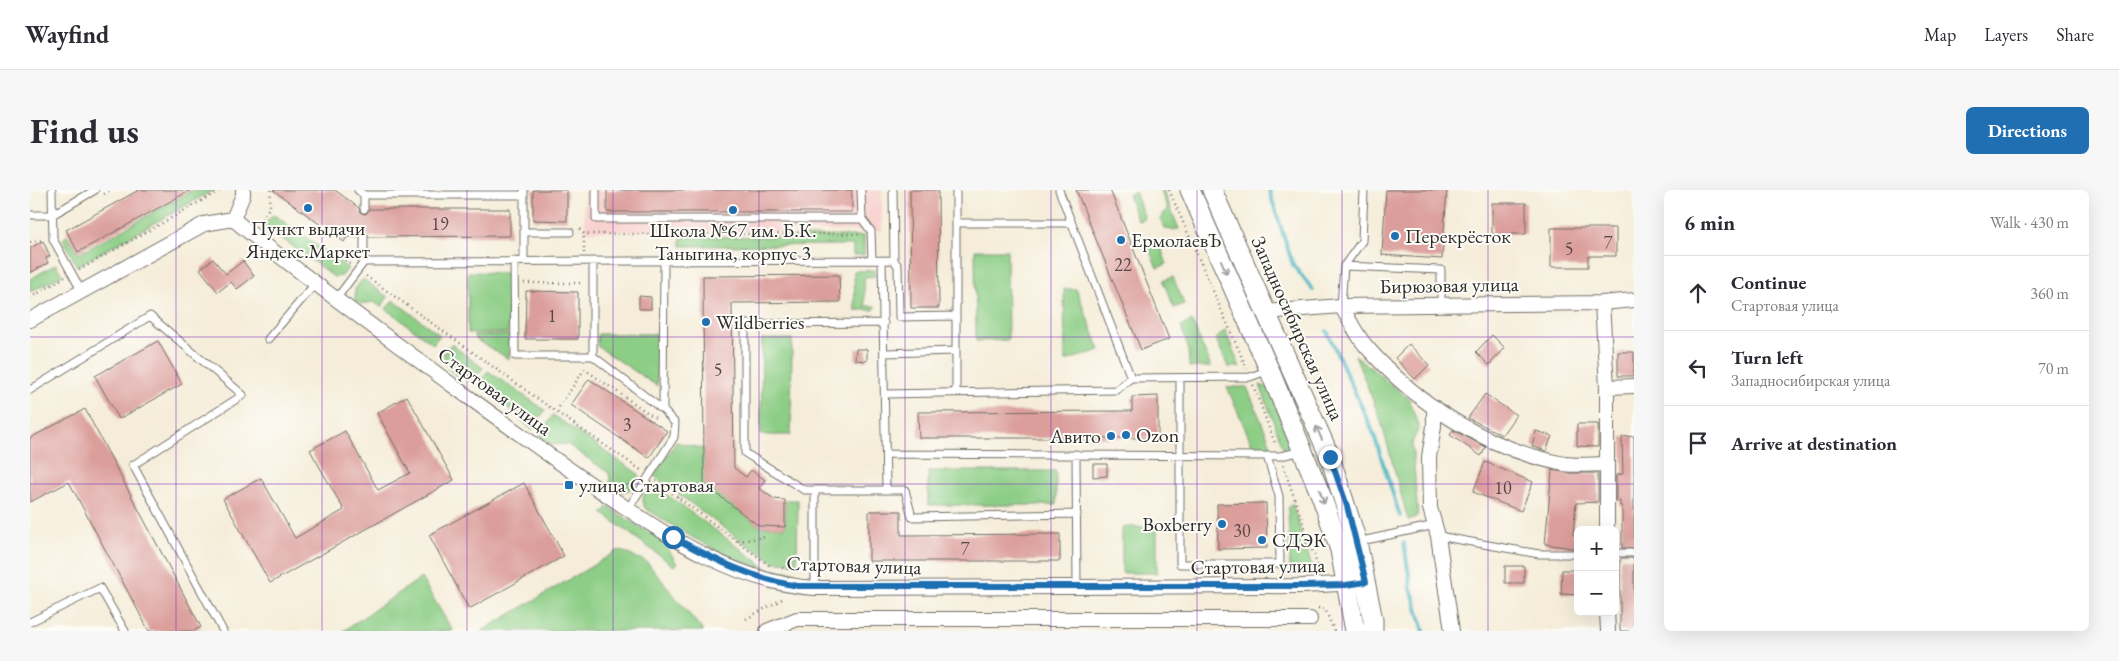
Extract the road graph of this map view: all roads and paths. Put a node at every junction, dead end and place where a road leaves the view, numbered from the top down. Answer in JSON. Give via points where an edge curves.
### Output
{"nodes":[{"id":1,"x":52,"y":190,"type":"edge"},
{"id":2,"x":95,"y":190,"type":"edge"},
{"id":3,"x":111,"y":190,"type":"edge"},
{"id":4,"x":243,"y":190,"type":"edge"},
{"id":5,"x":270,"y":190,"type":"edge"},
{"id":6,"x":596,"y":190,"type":"edge"},
{"id":7,"x":862,"y":190,"type":"edge"},
{"id":8,"x":893,"y":190,"type":"edge"},
{"id":9,"x":956,"y":190,"type":"edge"},
{"id":10,"x":1059,"y":190,"type":"edge"},
{"id":11,"x":1190,"y":190,"type":"edge"},
{"id":12,"x":1212,"y":190,"type":"edge"},
{"id":13,"x":1364,"y":190,"type":"edge"},
{"id":14,"x":219,"y":191,"type":"edge"},
{"id":15,"x":361,"y":192,"type":"edge"},
{"id":16,"x":524,"y":193,"type":"edge"},
{"id":17,"x":103,"y":194,"type":"dead end"},
{"id":18,"x":364,"y":209,"type":"dead end"},
{"id":19,"x":30,"y":215,"type":"edge"},
{"id":20,"x":52,"y":215,"type":"junction"},
{"id":21,"x":233,"y":218,"type":"junction"},
{"id":22,"x":862,"y":219,"type":"junction"},
{"id":23,"x":260,"y":223,"type":"dead end"},
{"id":24,"x":956,"y":223,"type":"junction"},
{"id":25,"x":1071,"y":223,"type":"junction"},
{"id":26,"x":579,"y":228,"type":"dead end"},
{"id":27,"x":524,"y":232,"type":"junction"},
{"id":28,"x":570,"y":232,"type":"dead end"},
{"id":29,"x":584,"y":234,"type":"junction"},
{"id":30,"x":871,"y":234,"type":"junction"},
{"id":31,"x":364,"y":237,"type":"dead end"},
{"id":32,"x":345,"y":260,"type":"dead end"},
{"id":33,"x":872,"y":260,"type":"junction"},
{"id":34,"x":882,"y":260,"type":"junction"},
{"id":35,"x":894,"y":260,"type":"junction"},
{"id":36,"x":514,"y":261,"type":"junction"},
{"id":37,"x":524,"y":261,"type":"junction"},
{"id":38,"x":584,"y":261,"type":"junction"},
{"id":39,"x":593,"y":261,"type":"junction"},
{"id":40,"x":664,"y":261,"type":"junction"},
{"id":41,"x":364,"y":262,"type":"junction"},
{"id":42,"x":1344,"y":266,"type":"junction"},
{"id":43,"x":358,"y":270,"type":"junction"},
{"id":44,"x":72,"y":274,"type":"junction"},
{"id":45,"x":584,"y":283,"type":"junction"},
{"id":46,"x":315,"y":284,"type":"junction"},
{"id":47,"x":82,"y":292,"type":"junction"},
{"id":48,"x":523,"y":292,"type":"dead end"},
{"id":49,"x":584,"y":292,"type":"dead end"},
{"id":50,"x":30,"y":298,"type":"edge"},
{"id":51,"x":336,"y":299,"type":"junction"},
{"id":52,"x":1634,"y":300,"type":"edge"},
{"id":53,"x":1602,"y":303,"type":"junction"},
{"id":54,"x":1441,"y":305,"type":"junction"},
{"id":55,"x":1341,"y":306,"type":"junction"},
{"id":56,"x":1265,"y":312,"type":"junction"},
{"id":57,"x":956,"y":316,"type":"junction"},
{"id":58,"x":30,"y":320,"type":"edge"},
{"id":59,"x":884,"y":323,"type":"junction"},
{"id":60,"x":268,"y":339,"type":"dead end"},
{"id":61,"x":956,"y":351,"type":"junction"},
{"id":62,"x":884,"y":353,"type":"junction"},
{"id":63,"x":584,"y":356,"type":"junction"},
{"id":64,"x":593,"y":356,"type":"junction"},
{"id":65,"x":584,"y":369,"type":"junction"},
{"id":66,"x":1269,"y":370,"type":"junction"},
{"id":67,"x":1131,"y":378,"type":"junction"},
{"id":68,"x":1180,"y":379,"type":"junction"},
{"id":69,"x":1607,"y":386,"type":"junction"},
{"id":70,"x":1634,"y":386,"type":"edge"},
{"id":71,"x":30,"y":390,"type":"edge"},
{"id":72,"x":956,"y":392,"type":"junction"},
{"id":73,"x":885,"y":394,"type":"junction"},
{"id":74,"x":559,"y":407,"type":"dead end"},
{"id":75,"x":1434,"y":407,"type":"junction"},
{"id":76,"x":663,"y":410,"type":"junction"},
{"id":77,"x":663,"y":424,"type":"dead end"},
{"id":78,"x":1304,"y":451,"type":"junction"},
{"id":79,"x":886,"y":454,"type":"junction"},
{"id":80,"x":1076,"y":454,"type":"junction"},
{"id":81,"x":1180,"y":455,"type":"junction"},
{"id":82,"x":1267,"y":456,"type":"junction"},
{"id":83,"x":1607,"y":464,"type":"junction"},
{"id":84,"x":649,"y":475,"type":"junction"},
{"id":85,"x":686,"y":482,"type":"dead end"},
{"id":86,"x":886,"y":489,"type":"junction"},
{"id":87,"x":816,"y":490,"type":"junction"},
{"id":88,"x":677,"y":497,"type":"junction"},
{"id":89,"x":628,"y":509,"type":"junction"},
{"id":90,"x":1077,"y":514,"type":"junction"},
{"id":91,"x":1607,"y":526,"type":"edge"},
{"id":92,"x":1436,"y":530,"type":"junction"},
{"id":93,"x":765,"y":537,"type":"dead end"},
{"id":94,"x":736,"y":541,"type":"junction"},
{"id":95,"x":1357,"y":542,"type":"junction"},
{"id":96,"x":1619,"y":553,"type":"edge"},
{"id":97,"x":1634,"y":553,"type":"edge"},
{"id":98,"x":1574,"y":554,"type":"edge"},
{"id":99,"x":771,"y":567,"type":"dead end"},
{"id":100,"x":780,"y":568,"type":"dead end"},
{"id":101,"x":815,"y":582,"type":"junction"},
{"id":102,"x":1366,"y":582,"type":"junction"},
{"id":103,"x":1346,"y":585,"type":"junction"},
{"id":104,"x":1077,"y":588,"type":"junction"},
{"id":105,"x":1608,"y":616,"type":"edge"},
{"id":106,"x":746,"y":619,"type":"dead end"},
{"id":107,"x":797,"y":619,"type":"junction"},
{"id":108,"x":1310,"y":619,"type":"dead end"},
{"id":109,"x":30,"y":622,"type":"edge"},
{"id":110,"x":125,"y":631,"type":"edge"},
{"id":111,"x":223,"y":631,"type":"edge"},
{"id":112,"x":767,"y":631,"type":"edge"},
{"id":113,"x":1356,"y":631,"type":"edge"},
{"id":114,"x":1374,"y":631,"type":"edge"},
{"id":115,"x":1452,"y":631,"type":"edge"},
{"id":116,"x":1608,"y":631,"type":"edge"}],
"edges":[{"from":1,"to":20,"type":"lane"},
{"from":2,"to":20,"type":"lane"},
{"from":3,"to":17,"type":"path"},
{"from":4,"to":21,"type":"street"},
{"from":5,"to":23,"type":"path","via":[[270,206]]},
{"from":6,"to":22,"type":"lane","via":[[596,219]]},
{"from":7,"to":22,"type":"lane"},
{"from":8,"to":35,"type":"lane"},
{"from":9,"to":24,"type":"lane"},
{"from":10,"to":25,"type":"lane"},
{"from":11,"to":66,"type":"main road","one_way":true},
{"from":12,"to":56,"type":"main road","name":"Западносибирская улица"},
{"from":13,"to":42,"type":"lane","via":[[1362,241]]},
{"from":14,"to":44,"type":"path"},
{"from":15,"to":16,"type":"lane"},
{"from":15,"to":18,"type":"lane"},
{"from":16,"to":27,"type":"lane"},
{"from":19,"to":20,"type":"lane"},
{"from":20,"to":44,"type":"lane","via":[[53,239]]},
{"from":21,"to":46,"type":"street","name":"Стартовая улица"},
{"from":21,"to":47,"type":"street","via":[[204,224]]},
{"from":22,"to":30,"type":"lane"},
{"from":24,"to":25,"type":"lane"},
{"from":24,"to":57,"type":"lane"},
{"from":25,"to":67,"type":"lane"},
{"from":26,"to":29,"type":"path"},
{"from":27,"to":28,"type":"lane"},
{"from":27,"to":37,"type":"lane"},
{"from":29,"to":30,"type":"path"},
{"from":29,"to":38,"type":"path"},
{"from":30,"to":33,"type":"lane"},
{"from":31,"to":41,"type":"lane"},
{"from":32,"to":43,"type":"path"},
{"from":33,"to":34,"type":"lane"},
{"from":33,"to":40,"type":"lane"},
{"from":34,"to":35,"type":"lane"},
{"from":34,"to":59,"type":"lane"},
{"from":35,"to":57,"type":"lane","via":[[898,266],[899,317]]},
{"from":36,"to":37,"type":"lane"},
{"from":36,"to":41,"type":"lane"},
{"from":36,"to":63,"type":"lane","via":[[515,356]]},
{"from":37,"to":38,"type":"lane"},
{"from":38,"to":39,"type":"lane"},
{"from":38,"to":45,"type":"path"},
{"from":39,"to":40,"type":"lane"},
{"from":39,"to":64,"type":"lane"},
{"from":40,"to":76,"type":"lane"},
{"from":41,"to":43,"type":"lane"},
{"from":42,"to":54,"type":"lane","via":[[1441,270]]},
{"from":42,"to":55,"type":"lane"},
{"from":43,"to":51,"type":"lane"},
{"from":43,"to":84,"type":"path"},
{"from":44,"to":47,"type":"lane"},
{"from":44,"to":50,"type":"path"},
{"from":45,"to":48,"type":"path","via":[[523,283]]},
{"from":45,"to":49,"type":"path"},
{"from":46,"to":51,"type":"street","name":"Стартовая улица"},
{"from":46,"to":60,"type":"lane"},
{"from":47,"to":58,"type":"street"},
{"from":51,"to":89,"type":"street","name":"Стартовая улица"},
{"from":52,"to":53,"type":"street","name":"Бирюзовая улица"},
{"from":53,"to":54,"type":"street","name":"Бирюзовая улица"},
{"from":53,"to":69,"type":"street"},
{"from":54,"to":55,"type":"street","name":"Бирюзовая улица"},
{"from":55,"to":56,"type":"street","name":"Бирюзовая улица"},
{"from":55,"to":75,"type":"street","via":[[1364,344],[1404,386]]},
{"from":95,"to":56,"type":"main road","name":"Западносибирская улица","one_way":true,"via":[[1330,457]]},
{"from":57,"to":61,"type":"lane"},
{"from":59,"to":62,"type":"lane"},
{"from":59,"to":87,"type":"lane","via":[[745,324],[745,453],[804,490]]},
{"from":61,"to":62,"type":"lane"},
{"from":61,"to":72,"type":"lane"},
{"from":62,"to":73,"type":"lane"},
{"from":63,"to":64,"type":"lane"},
{"from":63,"to":65,"type":"path"},
{"from":64,"to":76,"type":"lane"},
{"from":65,"to":74,"type":"path"},
{"from":65,"to":77,"type":"path"},
{"from":66,"to":68,"type":"lane","via":[[1250,377]]},
{"from":66,"to":78,"type":"main road"},
{"from":67,"to":68,"type":"lane"},
{"from":67,"to":72,"type":"lane","via":[[1116,390]]},
{"from":68,"to":81,"type":"lane"},
{"from":69,"to":70,"type":"street"},
{"from":69,"to":83,"type":"street"},
{"from":71,"to":111,"type":"lane","via":[[150,316],[243,395],[132,464]]},
{"from":72,"to":73,"type":"lane"},
{"from":73,"to":79,"type":"lane"},
{"from":75,"to":83,"type":"street","via":[[1469,430],[1518,453],[1567,464]]},
{"from":75,"to":92,"type":"street","via":[[1428,457],[1430,508]]},
{"from":76,"to":84,"type":"lane","via":[[675,423],[674,437]]},
{"from":78,"to":82,"type":"lane"},
{"from":78,"to":103,"type":"main road","one_way":true,"via":[[1340,550]]},
{"from":79,"to":80,"type":"lane"},
{"from":79,"to":86,"type":"lane"},
{"from":80,"to":81,"type":"lane"},
{"from":80,"to":90,"type":"lane"},
{"from":81,"to":82,"type":"lane"},
{"from":81,"to":82,"type":"lane","via":[[1180,564],[1280,564],[1279,496]]},
{"from":83,"to":91,"type":"street"},
{"from":84,"to":88,"type":"path"},
{"from":84,"to":89,"type":"lane"},
{"from":85,"to":88,"type":"path"},
{"from":86,"to":87,"type":"lane"},
{"from":86,"to":90,"type":"lane","via":[[905,490],[912,517]]},
{"from":87,"to":101,"type":"lane"},
{"from":88,"to":94,"type":"path"},
{"from":89,"to":101,"type":"street","name":"Стартовая улица","via":[[717,561],[758,578],[789,585]]},
{"from":90,"to":104,"type":"lane"},
{"from":92,"to":95,"type":"lane"},
{"from":92,"to":98,"type":"lane","via":[[1539,554]]},
{"from":92,"to":115,"type":"street"},
{"from":93,"to":94,"type":"path"},
{"from":94,"to":99,"type":"path"},
{"from":95,"to":102,"type":"main road","name":"Западносибирская улица"},
{"from":96,"to":97,"type":"lane"},
{"from":100,"to":101,"type":"path","via":[[797,570]]},
{"from":101,"to":104,"type":"street","name":"Стартовая улица"},
{"from":102,"to":103,"type":"street","name":"Стартовая улица"},
{"from":102,"to":114,"type":"main road","name":"Западносибирская улица"},
{"from":103,"to":104,"type":"street","name":"Стартовая улица"},
{"from":103,"to":113,"type":"main road"},
{"from":105,"to":116,"type":"street"},
{"from":106,"to":107,"type":"path","via":[[783,598],[793,599]]},
{"from":107,"to":108,"type":"street"},
{"from":107,"to":112,"type":"street"},
{"from":109,"to":110,"type":"lane","via":[[100,588]]}]}
